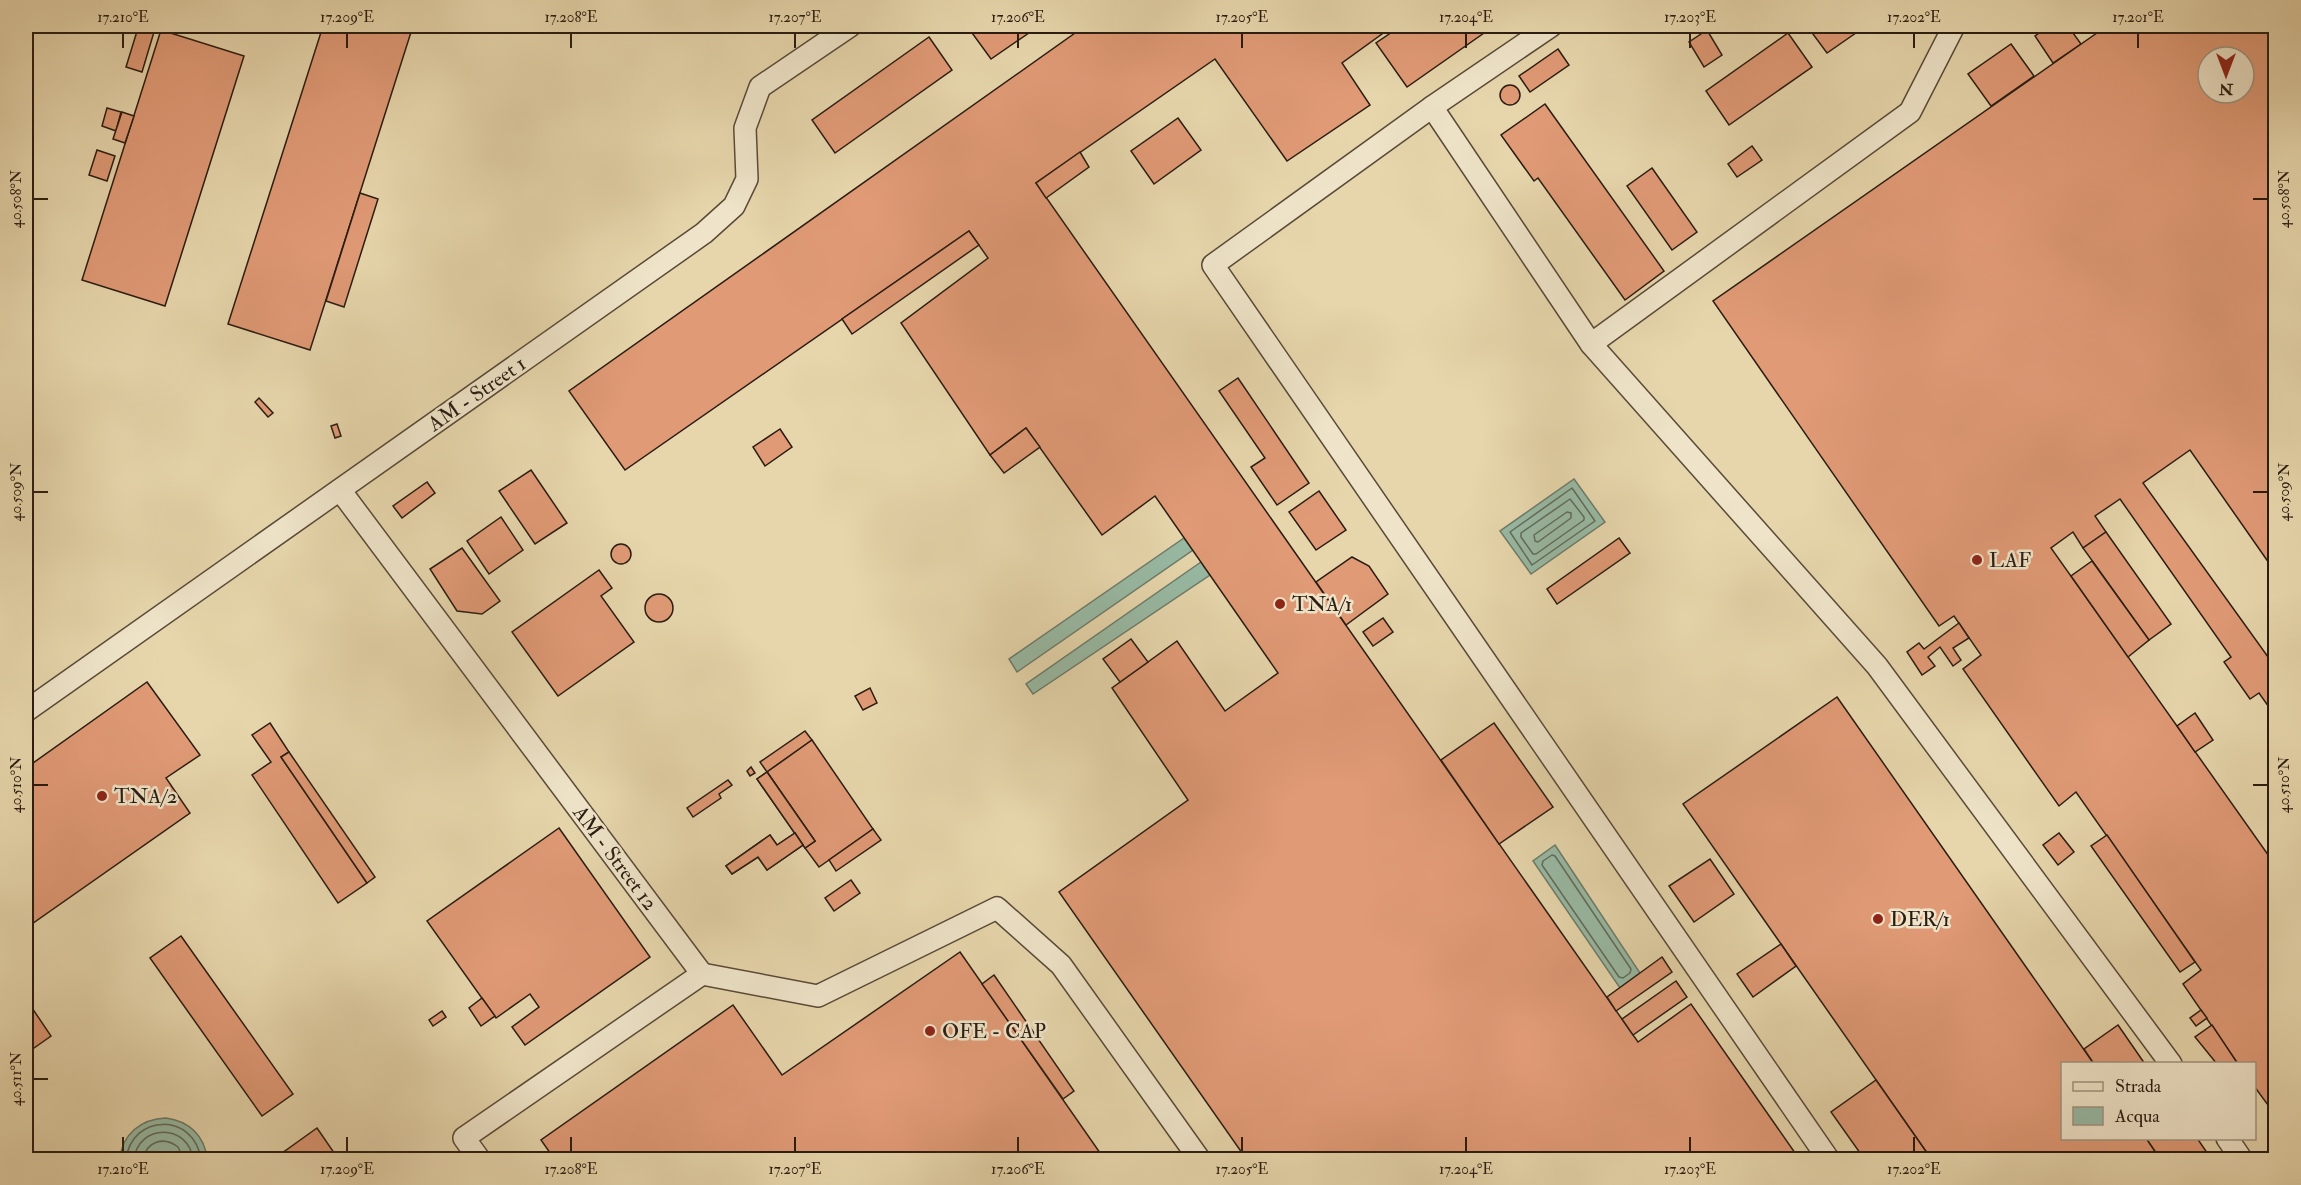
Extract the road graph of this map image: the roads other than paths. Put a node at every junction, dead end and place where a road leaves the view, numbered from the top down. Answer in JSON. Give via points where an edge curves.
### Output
{"nodes":[{"id":1,"x":850,"y":26,"type":"edge"},
{"id":2,"x":1551,"y":26,"type":"edge"},
{"id":3,"x":1953,"y":26,"type":"edge"},
{"id":4,"x":1432,"y":107,"type":"junction"},
{"id":5,"x":1591,"y":344,"type":"junction"},
{"id":6,"x":340,"y":490,"type":"junction"},
{"id":7,"x":26,"y":711,"type":"edge"},
{"id":8,"x":702,"y":974,"type":"junction"},
{"id":9,"x":2170,"y":1062,"type":"edge"},
{"id":10,"x":2228,"y":1140,"type":"edge"},
{"id":11,"x":480,"y":1160,"type":"edge"},
{"id":12,"x":1200,"y":1160,"type":"edge"},
{"id":13,"x":1829,"y":1160,"type":"edge"},
{"id":14,"x":2242,"y":1160,"type":"edge"}],
"edges":[{"from":1,"to":6,"type":"lane","name":"AM - Street 1","via":[[760,87],[745,128],[747,178],[727,213]]},
{"from":2,"to":4,"type":"lane"},
{"from":3,"to":5,"type":"lane","via":[[1910,112]]},
{"from":4,"to":5,"type":"lane"},
{"from":4,"to":13,"type":"lane","via":[[1212,265]]},
{"from":5,"to":9,"type":"lane","via":[[1877,666]]},
{"from":6,"to":7,"type":"lane","name":"AM - Street 1"},
{"from":6,"to":8,"type":"lane","name":"AM - Street 12"},
{"from":8,"to":11,"type":"lane","via":[[464,1138]]},
{"from":8,"to":12,"type":"lane","via":[[818,996],[997,908],[1061,965]]},
{"from":10,"to":14,"type":"lane"}]}
